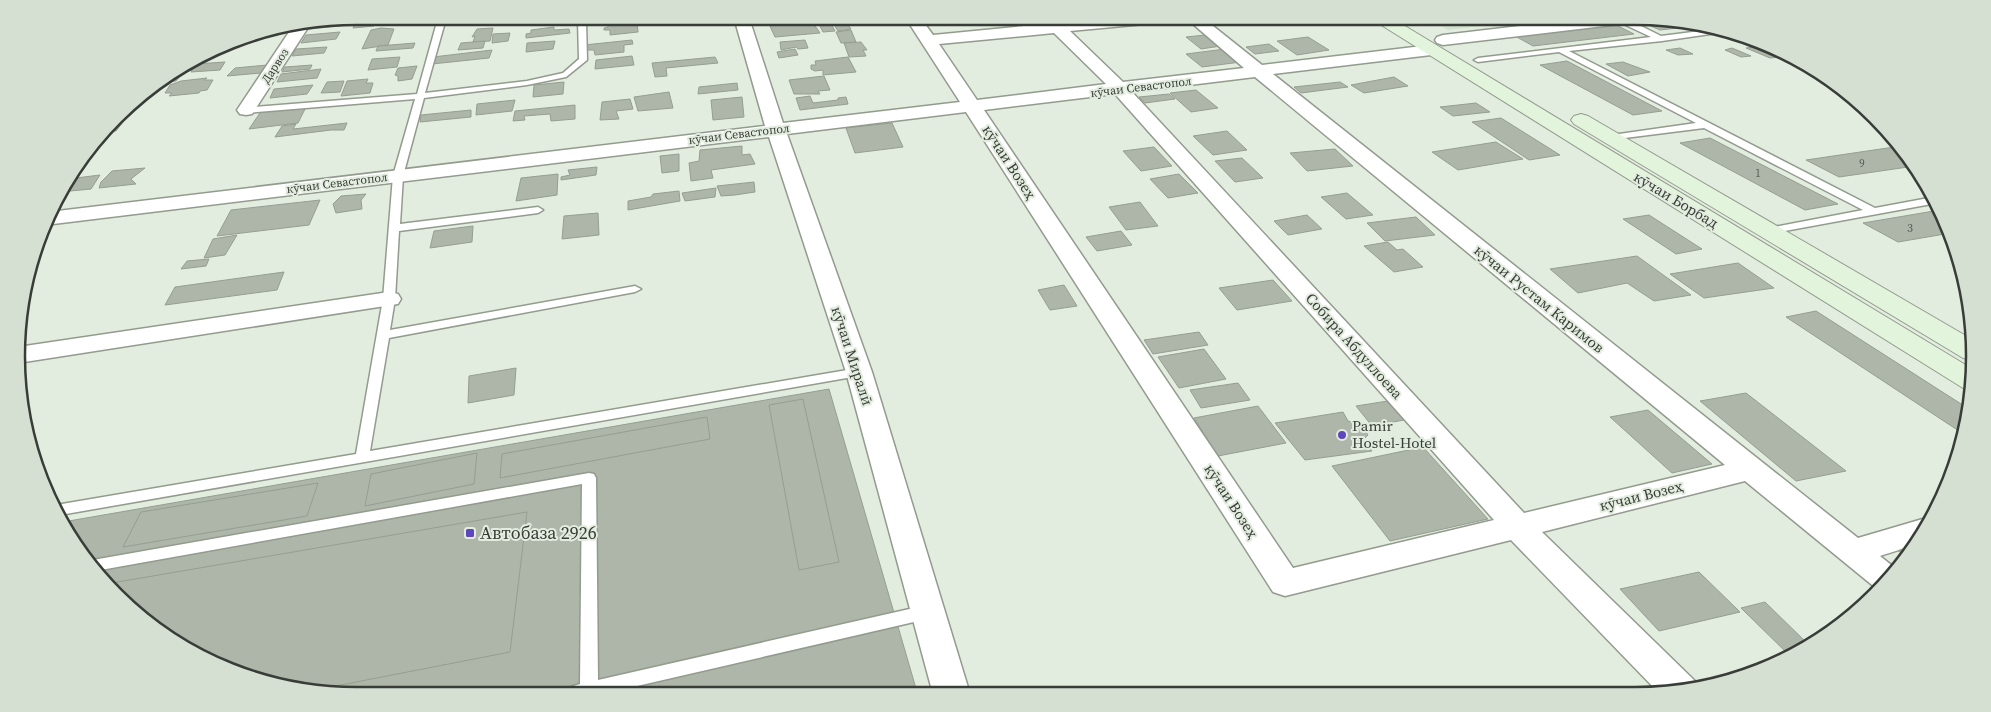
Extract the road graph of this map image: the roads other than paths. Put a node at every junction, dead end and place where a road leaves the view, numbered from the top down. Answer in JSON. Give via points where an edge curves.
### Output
{"nodes":[{"id":1,"x":440,"y":25,"type":"edge"},
{"id":2,"x":582,"y":25,"type":"edge"},
{"id":3,"x":744,"y":25,"type":"edge"},
{"id":4,"x":1016,"y":25,"type":"edge"},
{"id":5,"x":1055,"y":25,"type":"edge"},
{"id":6,"x":1202,"y":25,"type":"edge"},
{"id":7,"x":1393,"y":25,"type":"edge"},
{"id":8,"x":1414,"y":25,"type":"edge"},
{"id":9,"x":1578,"y":25,"type":"edge"},
{"id":10,"x":1633,"y":25,"type":"edge"},
{"id":11,"x":299,"y":30,"type":"edge"},
{"id":12,"x":922,"y":30,"type":"edge"},
{"id":13,"x":1707,"y":33,"type":"edge"},
{"id":14,"x":1662,"y":38,"type":"junction"},
{"id":15,"x":1437,"y":45,"type":"junction"},
{"id":16,"x":1560,"y":50,"type":"junction"},
{"id":17,"x":1478,"y":60,"type":"junction"},
{"id":18,"x":1260,"y":72,"type":"junction"},
{"id":19,"x":1120,"y":89,"type":"junction"},
{"id":20,"x":419,"y":96,"type":"junction"},
{"id":21,"x":973,"y":107,"type":"junction"},
{"id":22,"x":246,"y":110,"type":"joint"},
{"id":23,"x":1704,"y":125,"type":"junction"},
{"id":24,"x":776,"y":130,"type":"junction"},
{"id":25,"x":1612,"y":138,"type":"junction"},
{"id":26,"x":398,"y":176,"type":"junction"},
{"id":27,"x":1928,"y":202,"type":"edge"},
{"id":28,"x":538,"y":210,"type":"dead end"},
{"id":29,"x":1874,"y":212,"type":"junction"},
{"id":30,"x":55,"y":218,"type":"edge"},
{"id":31,"x":395,"y":228,"type":"junction"},
{"id":32,"x":1769,"y":231,"type":"junction"},
{"id":33,"x":635,"y":289,"type":"dead end"},
{"id":34,"x":390,"y":299,"type":"junction"},
{"id":35,"x":383,"y":335,"type":"junction"},
{"id":36,"x":1966,"y":348,"type":"edge"},
{"id":37,"x":25,"y":354,"type":"edge"},
{"id":38,"x":858,"y":372,"type":"junction"},
{"id":39,"x":1965,"y":377,"type":"edge"},
{"id":40,"x":362,"y":458,"type":"junction"},
{"id":41,"x":1749,"y":470,"type":"junction"},
{"id":42,"x":63,"y":509,"type":"edge"},
{"id":43,"x":1517,"y":526,"type":"junction"},
{"id":44,"x":1914,"y":533,"type":"edge"},
{"id":45,"x":1852,"y":552,"type":"junction"},
{"id":46,"x":99,"y":565,"type":"edge"},
{"id":47,"x":1882,"y":576,"type":"edge"},
{"id":48,"x":927,"y":612,"type":"junction"},
{"id":49,"x":1674,"y":684,"type":"edge"},
{"id":50,"x":589,"y":687,"type":"edge"},
{"id":51,"x":602,"y":687,"type":"edge"},
{"id":52,"x":949,"y":687,"type":"edge"}],
"edges":[{"from":1,"to":20,"type":"lane"},
{"from":2,"to":20,"type":"lane","via":[[583,60],[566,75]]},
{"from":3,"to":24,"type":"street","name":"кӯчаи Миралӣ"},
{"from":4,"to":12,"type":"street"},
{"from":5,"to":19,"type":"street","name":"Собира Абдуллоева"},
{"from":6,"to":18,"type":"street","name":"кӯчаи Рустам Каримов"},
{"from":7,"to":15,"type":"main road","name":"кӯчаи Борбад"},
{"from":8,"to":15,"type":"main road","name":"кӯчаи Борбад"},
{"from":9,"to":15,"type":"street","name":"кӯчаи Севастопол"},
{"from":10,"to":14,"type":"lane"},
{"from":11,"to":22,"type":"street","name":"Дарвоз"},
{"from":12,"to":21,"type":"street","name":"кӯчаи Возеҳ"},
{"from":13,"to":14,"type":"lane"},
{"from":14,"to":16,"type":"lane"},
{"from":15,"to":17,"type":"main road","name":"кӯчаи Борбад"},
{"from":15,"to":18,"type":"street","name":"кӯчаи Севастопол"},
{"from":15,"to":39,"type":"main road","name":"кӯчаи Борбад"},
{"from":16,"to":17,"type":"lane"},
{"from":16,"to":23,"type":"lane"},
{"from":17,"to":25,"type":"main road","name":"кӯчаи Борбад"},
{"from":18,"to":19,"type":"street","name":"кӯчаи Севастопол"},
{"from":18,"to":41,"type":"street","name":"кӯчаи Рустам Каримов"},
{"from":19,"to":21,"type":"street","name":"кӯчаи Севастопол"},
{"from":19,"to":43,"type":"street","name":"Собира Абдуллоева"},
{"from":20,"to":22,"type":"lane"},
{"from":20,"to":26,"type":"lane"},
{"from":21,"to":24,"type":"street","name":"кӯчаи Севастопол"},
{"from":21,"to":43,"type":"street","name":"кӯчаи Возеҳ","via":[[1285,583]]},
{"from":23,"to":25,"type":"lane"},
{"from":23,"to":29,"type":"lane"},
{"from":24,"to":26,"type":"street","name":"кӯчаи Севастопол"},
{"from":24,"to":38,"type":"street","name":"кӯчаи Миралӣ"},
{"from":25,"to":32,"type":"main road","name":"кӯчаи Борбад"},
{"from":26,"to":30,"type":"street","name":"кӯчаи Севастопол"},
{"from":26,"to":31,"type":"lane"},
{"from":27,"to":29,"type":"lane"},
{"from":28,"to":31,"type":"lane"},
{"from":29,"to":32,"type":"lane"},
{"from":31,"to":34,"type":"lane"},
{"from":32,"to":36,"type":"main road","name":"кӯчаи Борбад"},
{"from":33,"to":35,"type":"lane"},
{"from":34,"to":35,"type":"lane"},
{"from":34,"to":37,"type":"street"},
{"from":35,"to":40,"type":"lane"},
{"from":38,"to":40,"type":"lane"},
{"from":38,"to":48,"type":"street","name":"кӯчаи Миралӣ"},
{"from":40,"to":42,"type":"lane"},
{"from":41,"to":43,"type":"street","name":"кӯчаи Возеҳ"},
{"from":41,"to":45,"type":"street","name":"кӯчаи Рустам Каримов"},
{"from":43,"to":49,"type":"street","name":"Собира Абдуллоева"},
{"from":44,"to":45,"type":"street"},
{"from":45,"to":47,"type":"street","name":"кӯчаи Рустам Каримов"},
{"from":46,"to":50,"type":"lane","via":[[589,478]]},
{"from":48,"to":51,"type":"lane"},
{"from":48,"to":52,"type":"street","name":"кӯчаи Миралӣ"}]}
